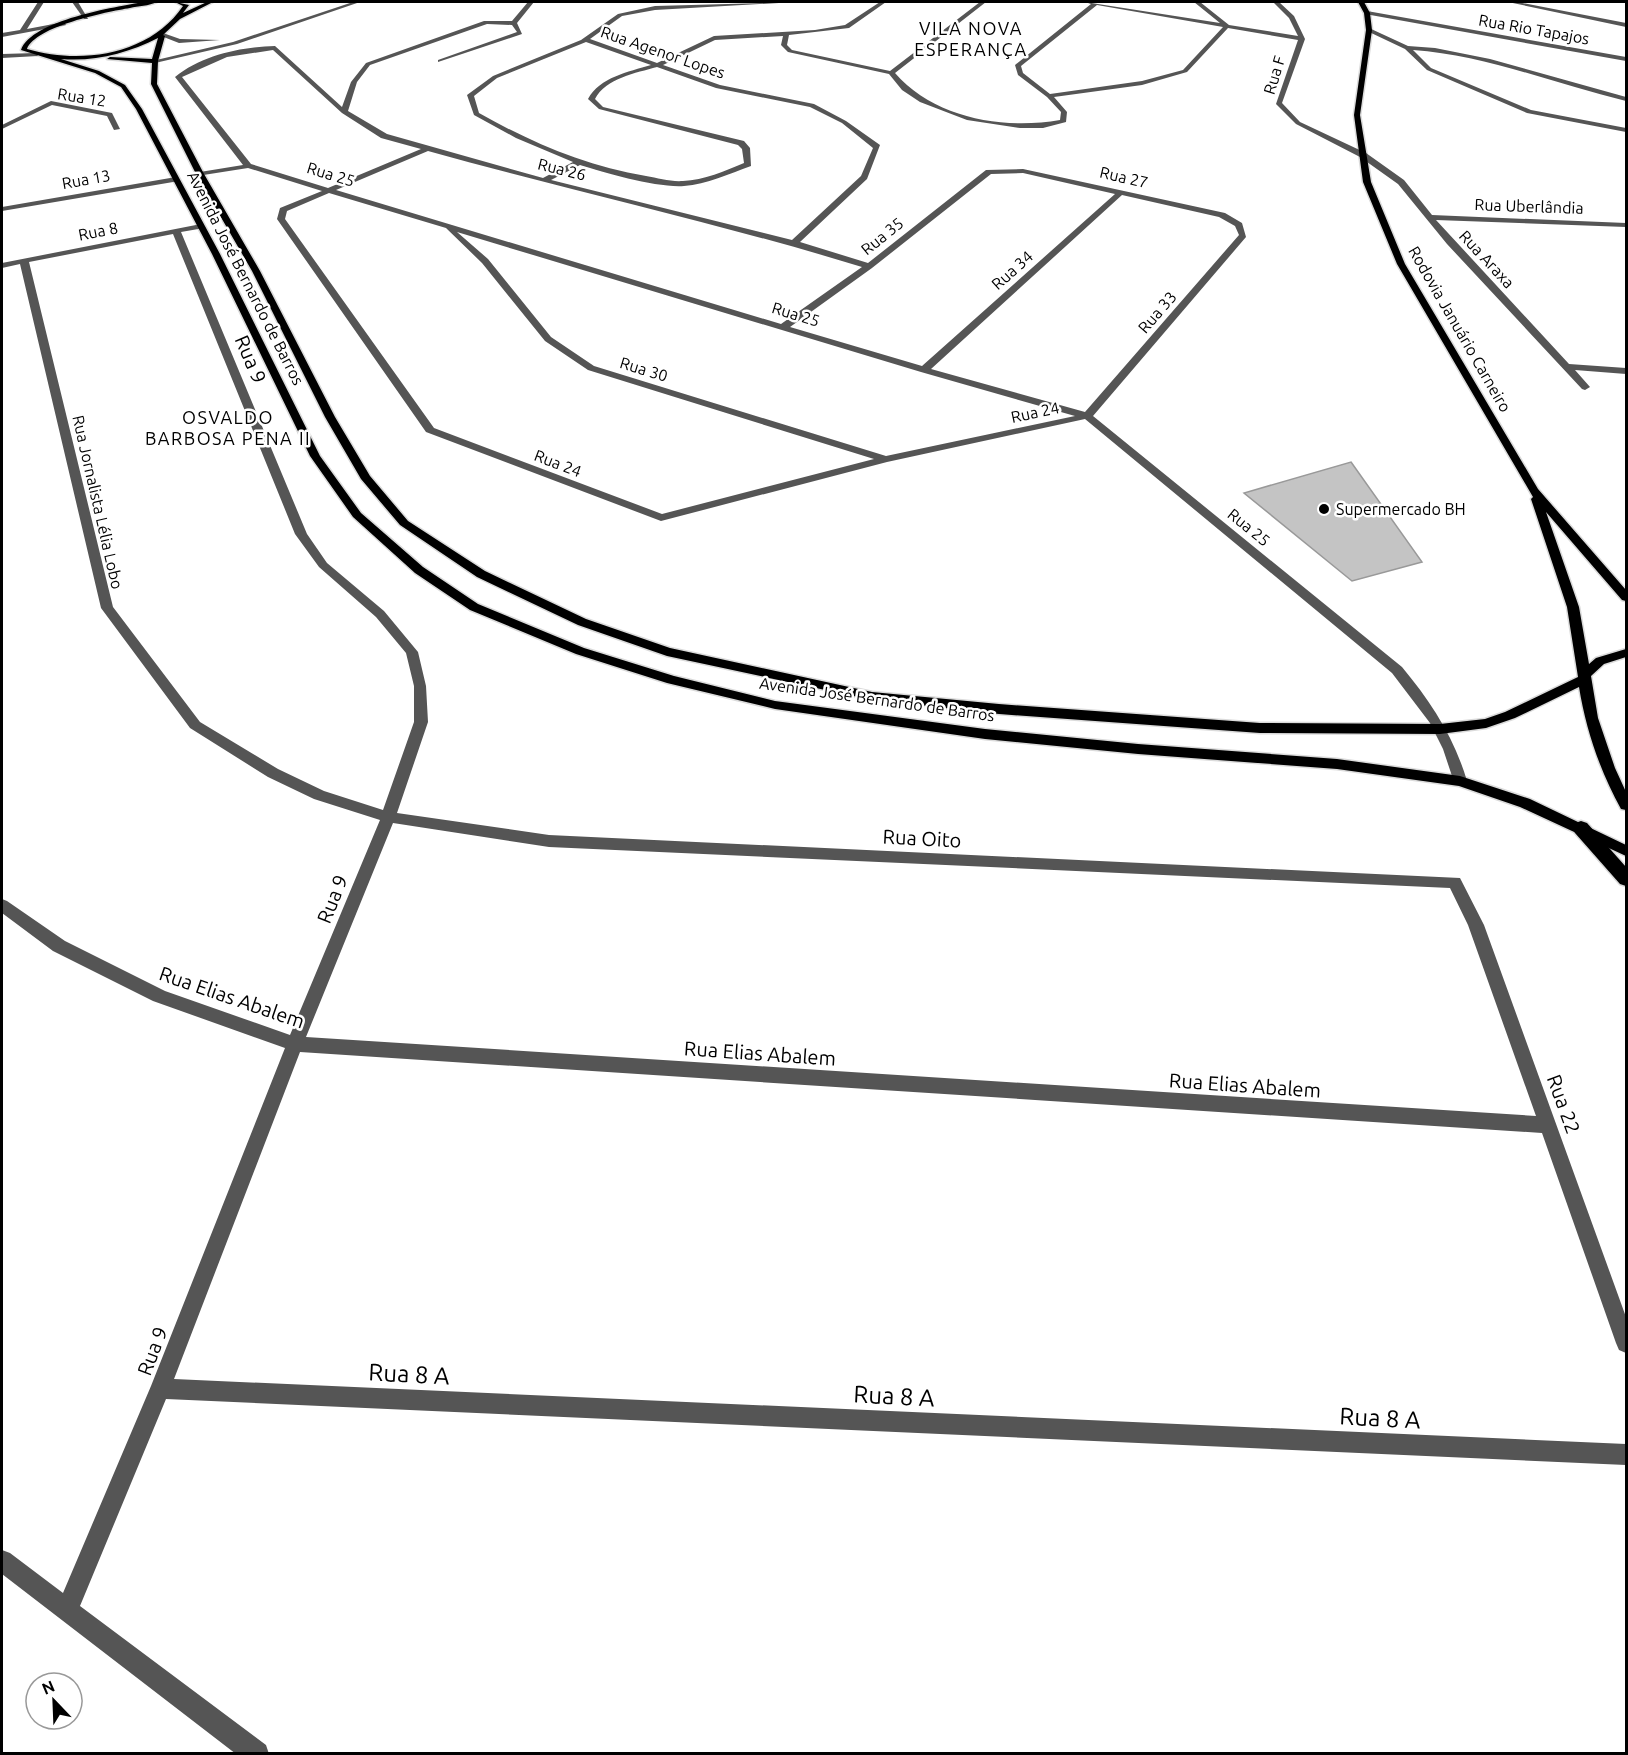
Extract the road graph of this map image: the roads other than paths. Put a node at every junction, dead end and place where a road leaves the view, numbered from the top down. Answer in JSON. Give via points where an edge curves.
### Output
{"nodes":[{"id":1,"x":41,"y":2,"type":"edge"},
{"id":2,"x":75,"y":2,"type":"edge"},
{"id":3,"x":141,"y":2,"type":"edge"},
{"id":4,"x":154,"y":2,"type":"edge"},
{"id":5,"x":178,"y":2,"type":"edge"},
{"id":6,"x":210,"y":2,"type":"edge"},
{"id":7,"x":336,"y":2,"type":"edge"},
{"id":8,"x":357,"y":2,"type":"edge"},
{"id":9,"x":531,"y":2,"type":"edge"},
{"id":10,"x":776,"y":2,"type":"edge"},
{"id":11,"x":793,"y":2,"type":"edge"},
{"id":12,"x":884,"y":2,"type":"edge"},
{"id":13,"x":983,"y":2,"type":"edge"},
{"id":14,"x":1092,"y":2,"type":"edge"},
{"id":15,"x":1197,"y":2,"type":"edge"},
{"id":16,"x":1276,"y":2,"type":"edge"},
{"id":17,"x":1361,"y":2,"type":"edge"},
{"id":18,"x":1511,"y":2,"type":"edge"},
{"id":19,"x":1549,"y":2,"type":"edge"},
{"id":20,"x":1527,"y":5,"type":"junction"},
{"id":21,"x":127,"y":6,"type":"junction"},
{"id":22,"x":1367,"y":13,"type":"junction"},
{"id":23,"x":181,"y":17,"type":"junction"},
{"id":24,"x":86,"y":18,"type":"junction"},
{"id":25,"x":514,"y":23,"type":"junction"},
{"id":26,"x":64,"y":24,"type":"junction"},
{"id":27,"x":1626,"y":25,"type":"edge"},
{"id":28,"x":1227,"y":26,"type":"junction"},
{"id":29,"x":1369,"y":30,"type":"junction"},
{"id":30,"x":22,"y":32,"type":"junction"},
{"id":31,"x":786,"y":33,"type":"junction"},
{"id":32,"x":2,"y":35,"type":"edge"},
{"id":33,"x":163,"y":36,"type":"junction"},
{"id":34,"x":585,"y":39,"type":"junction"},
{"id":35,"x":1302,"y":39,"type":"junction"},
{"id":36,"x":1407,"y":48,"type":"junction"},
{"id":37,"x":36,"y":55,"type":"junction"},
{"id":38,"x":2,"y":56,"type":"edge"},
{"id":39,"x":84,"y":57,"type":"junction"},
{"id":40,"x":1626,"y":58,"type":"edge"},
{"id":41,"x":53,"y":59,"type":"junction"},
{"id":42,"x":154,"y":61,"type":"junction"},
{"id":43,"x":440,"y":61,"type":"dead end"},
{"id":44,"x":658,"y":65,"type":"junction"},
{"id":45,"x":891,"y":73,"type":"junction"},
{"id":46,"x":1049,"y":96,"type":"junction"},
{"id":47,"x":1626,"y":99,"type":"edge"},
{"id":48,"x":344,"y":112,"type":"junction"},
{"id":49,"x":2,"y":127,"type":"edge"},
{"id":50,"x":116,"y":129,"type":"dead end"},
{"id":51,"x":1626,"y":130,"type":"edge"},
{"id":52,"x":426,"y":149,"type":"junction"},
{"id":53,"x":1363,"y":155,"type":"junction"},
{"id":54,"x":579,"y":162,"type":"junction"},
{"id":55,"x":248,"y":165,"type":"junction"},
{"id":56,"x":999,"y":170,"type":"joint"},
{"id":57,"x":200,"y":174,"type":"junction"},
{"id":58,"x":176,"y":178,"type":"junction"},
{"id":59,"x":544,"y":181,"type":"junction"},
{"id":60,"x":329,"y":192,"type":"junction"},
{"id":61,"x":1120,"y":192,"type":"junction"},
{"id":62,"x":2,"y":209,"type":"edge"},
{"id":63,"x":1429,"y":217,"type":"junction"},
{"id":64,"x":444,"y":225,"type":"junction"},
{"id":65,"x":1239,"y":225,"type":"joint"},
{"id":66,"x":1626,"y":225,"type":"edge"},
{"id":67,"x":201,"y":226,"type":"junction"},
{"id":68,"x":176,"y":231,"type":"junction"},
{"id":69,"x":794,"y":243,"type":"junction"},
{"id":70,"x":24,"y":261,"type":"junction"},
{"id":71,"x":2,"y":265,"type":"edge"},
{"id":72,"x":869,"y":266,"type":"junction"},
{"id":73,"x":783,"y":327,"type":"junction"},
{"id":74,"x":1567,"y":368,"type":"junction"},
{"id":75,"x":924,"y":370,"type":"junction"},
{"id":76,"x":1626,"y":371,"type":"edge"},
{"id":77,"x":1585,"y":387,"type":"dead end"},
{"id":78,"x":1087,"y":416,"type":"junction"},
{"id":79,"x":886,"y":459,"type":"junction"},
{"id":80,"x":1533,"y":490,"type":"junction"},
{"id":81,"x":1626,"y":597,"type":"edge"},
{"id":82,"x":1626,"y":653,"type":"edge"},
{"id":83,"x":1585,"y":676,"type":"junction"},
{"id":84,"x":1440,"y":729,"type":"junction"},
{"id":85,"x":1460,"y":781,"type":"junction"},
{"id":86,"x":1626,"y":805,"type":"edge"},
{"id":87,"x":388,"y":817,"type":"junction"},
{"id":88,"x":1581,"y":828,"type":"junction"},
{"id":89,"x":1626,"y":851,"type":"edge"},
{"id":90,"x":1626,"y":879,"type":"edge"},
{"id":91,"x":1455,"y":882,"type":"joint"},
{"id":92,"x":2,"y":905,"type":"edge"},
{"id":93,"x":295,"y":1044,"type":"junction"},
{"id":94,"x":1550,"y":1125,"type":"junction"},
{"id":95,"x":1626,"y":1343,"type":"edge"},
{"id":96,"x":160,"y":1389,"type":"junction"},
{"id":97,"x":1626,"y":1455,"type":"edge"},
{"id":98,"x":2,"y":1561,"type":"edge"},
{"id":99,"x":67,"y":1610,"type":"junction"},
{"id":100,"x":257,"y":1754,"type":"edge"}],
"edges":[{"from":1,"to":30,"type":"street"},
{"from":2,"to":24,"type":"street"},
{"from":3,"to":21,"type":"main road"},
{"from":4,"to":21,"type":"main road"},
{"from":5,"to":23,"type":"main road","via":[[186,5]]},
{"from":6,"to":23,"type":"main road"},
{"from":7,"to":33,"type":"street","via":[[229,38],[201,42]]},
{"from":8,"to":42,"type":"street","via":[[234,43]]},
{"from":9,"to":25,"type":"street"},
{"from":10,"to":11,"type":"street"},
{"from":10,"to":34,"type":"street","via":[[655,8],[620,15]]},
{"from":12,"to":31,"type":"street","via":[[847,27]]},
{"from":13,"to":45,"type":"street"},
{"from":14,"to":28,"type":"street"},
{"from":14,"to":46,"type":"street","via":[[1018,65],[1020,74]]},
{"from":15,"to":28,"type":"street"},
{"from":16,"to":35,"type":"street","name":"Rua F","via":[[1292,17]]},
{"from":17,"to":22,"type":"main road","name":"Rodovia Januário Carneiro"},
{"from":18,"to":20,"type":"street"},
{"from":19,"to":20,"type":"street"},
{"from":20,"to":27,"type":"street"},
{"from":21,"to":24,"type":"main road"},
{"from":22,"to":29,"type":"main road","name":"Rodovia Januário Carneiro"},
{"from":22,"to":40,"type":"street","name":"Rua Rio Tapajos"},
{"from":23,"to":33,"type":"main road"},
{"from":24,"to":26,"type":"main road"},
{"from":25,"to":43,"type":"street","via":[[520,33]]},
{"from":25,"to":48,"type":"street","via":[[486,22],[368,64],[354,81]]},
{"from":26,"to":30,"type":"street"},
{"from":26,"to":37,"type":"main road","via":[[28,40],[24,50]]},
{"from":28,"to":35,"type":"street"},
{"from":28,"to":46,"type":"street","via":[[1185,71],[1142,82]]},
{"from":29,"to":36,"type":"street"},
{"from":29,"to":53,"type":"main road","name":"Rodovia Januário Carneiro","via":[[1357,115]]},
{"from":30,"to":32,"type":"street"},
{"from":31,"to":44,"type":"street","via":[[714,38]]},
{"from":31,"to":45,"type":"street","via":[[784,45],[790,51]]},
{"from":33,"to":39,"type":"main road","via":[[132,48]]},
{"from":33,"to":42,"type":"main road","name":"Avenida José Bernardo de Barros"},
{"from":34,"to":44,"type":"street","name":"Rua Agenor Lopes"},
{"from":34,"to":54,"type":"street","via":[[495,76],[471,95],[476,114],[512,136]]},
{"from":35,"to":53,"type":"street","name":"Rua F","via":[[1278,103],[1298,123]]},
{"from":36,"to":47,"type":"street","via":[[1444,50]]},
{"from":36,"to":51,"type":"street","via":[[1429,69],[1529,112]]},
{"from":37,"to":38,"type":"street"},
{"from":37,"to":41,"type":"main road"},
{"from":39,"to":41,"type":"main road"},
{"from":39,"to":42,"type":"main road"},
{"from":41,"to":58,"type":"main road","name":"Avenida José Bernardo de Barros","via":[[98,72],[123,86]]},
{"from":42,"to":57,"type":"main road","name":"Avenida José Bernardo de Barros","via":[[154,84]]},
{"from":44,"to":54,"type":"street","via":[[597,87],[591,99],[601,108],[741,143],[746,148],[748,164],[684,184]]},
{"from":44,"to":69,"type":"street","name":"Rua Agenor Lopes","via":[[718,87],[812,105],[844,122],[877,147],[864,177]]},
{"from":45,"to":46,"type":"street","via":[[910,94],[929,105],[1003,124],[1034,127],[1063,123],[1064,112]]},
{"from":48,"to":52,"type":"street","name":"Rua 26","via":[[384,136]]},
{"from":48,"to":55,"type":"street","name":"Rua 26","via":[[275,48],[242,50],[195,66],[178,77]]},
{"from":49,"to":50,"type":"street","name":"Rua 12","via":[[51,103],[110,114]]},
{"from":52,"to":59,"type":"street","name":"Rua 26"},
{"from":52,"to":60,"type":"street","name":"Rua 24"},
{"from":53,"to":63,"type":"street","name":"Rua Araxa","via":[[1401,182]]},
{"from":53,"to":80,"type":"main road","name":"Rodovia Januário Carneiro","via":[[1367,183],[1401,264]]},
{"from":54,"to":59,"type":"street"},
{"from":55,"to":57,"type":"street"},
{"from":55,"to":60,"type":"street","name":"Rua 25"},
{"from":56,"to":61,"type":"street","name":"Rua 27","via":[[1023,171]]},
{"from":56,"to":72,"type":"street","name":"Rua 35","via":[[982,175]]},
{"from":57,"to":84,"type":"main road","name":"Avenida José Bernardo de Barros","via":[[365,477],[404,523],[481,574],[582,622],[668,652],[872,696],[1260,728]]},
{"from":58,"to":62,"type":"street","name":"Rua 13"},
{"from":58,"to":67,"type":"main road","name":"Avenida José Bernardo de Barros"},
{"from":59,"to":69,"type":"street","name":"Rua 26"},
{"from":60,"to":64,"type":"street","name":"Rua 25"},
{"from":60,"to":79,"type":"street","name":"Rua 24","via":[[283,210],[281,219],[430,430],[661,518]]},
{"from":61,"to":65,"type":"street","name":"Rua 27","via":[[1222,215]]},
{"from":61,"to":75,"type":"street","name":"Rua 34"},
{"from":63,"to":66,"type":"street","name":"Rua Uberlândia"},
{"from":63,"to":74,"type":"street","name":"Rua Araxa"},
{"from":64,"to":73,"type":"street","name":"Rua 25"},
{"from":64,"to":79,"type":"street","name":"Rua 30","via":[[484,261],[548,339],[591,369]]},
{"from":65,"to":78,"type":"street","name":"Rua 33","via":[[1243,235]]},
{"from":67,"to":68,"type":"street","name":"Rua 8"},
{"from":67,"to":85,"type":"main road","name":"Avenida José Bernardo de Barros","via":[[315,456],[357,515],[419,570],[474,607],[580,651],[672,680],[775,705],[985,734],[1337,764]]},
{"from":68,"to":70,"type":"street","name":"Rua 8"},
{"from":68,"to":87,"type":"street","name":"Rua 9","via":[[301,534],[323,566],[380,614],[412,652],[420,686],[421,722]]},
{"from":69,"to":72,"type":"street","name":"Rua 26"},
{"from":70,"to":71,"type":"street","name":"Rua 8"},
{"from":70,"to":87,"type":"street","name":"Rua Jornalista Lélia Lobo","via":[[107,608],[195,725],[273,773],[319,795]]},
{"from":72,"to":73,"type":"street","name":"Rua 35"},
{"from":73,"to":75,"type":"street","name":"Rua 25"},
{"from":74,"to":76,"type":"street"},
{"from":74,"to":77,"type":"street","name":"Rua Araxa"},
{"from":75,"to":78,"type":"street","name":"Rua 25"},
{"from":78,"to":79,"type":"street","name":"Rua 24"},
{"from":78,"to":84,"type":"street","name":"Rua 25","via":[[1397,670],[1431,711]]},
{"from":80,"to":81,"type":"main road","name":"Rodovia Januário Carneiro"},
{"from":80,"to":83,"type":"main road","name":"Rodovia Januário Carneiro","via":[[1573,607]]},
{"from":82,"to":83,"type":"main road","via":[[1600,661]]},
{"from":83,"to":84,"type":"main road","name":"Avenida José Bernardo de Barros","via":[[1510,715],[1486,723]]},
{"from":83,"to":86,"type":"main road","name":"Rodovia Januário Carneiro","via":[[1594,728]]},
{"from":84,"to":85,"type":"street","name":"Rua 25","via":[[1454,754]]},
{"from":85,"to":88,"type":"main road","name":"Avenida José Bernardo de Barros","via":[[1525,803]]},
{"from":87,"to":91,"type":"street","name":"Rua Oito","via":[[549,841]]},
{"from":87,"to":93,"type":"street","name":"Rua 9"},
{"from":88,"to":89,"type":"main road","name":"Avenida José Bernardo de Barros"},
{"from":88,"to":90,"type":"highway"},
{"from":91,"to":94,"type":"street","name":"Rua 22","via":[[1476,925]]},
{"from":92,"to":93,"type":"street","name":"Rua Elias Abalem","via":[[59,946],[159,996]]},
{"from":93,"to":94,"type":"street","name":"Rua Elias Abalem"},
{"from":93,"to":96,"type":"street","name":"Rua 9"},
{"from":94,"to":95,"type":"street","name":"Rua 22"},
{"from":96,"to":97,"type":"street","name":"Rua 8 A"},
{"from":96,"to":99,"type":"street","name":"Rua 9"},
{"from":98,"to":99,"type":"street"},
{"from":99,"to":100,"type":"street"}]}
